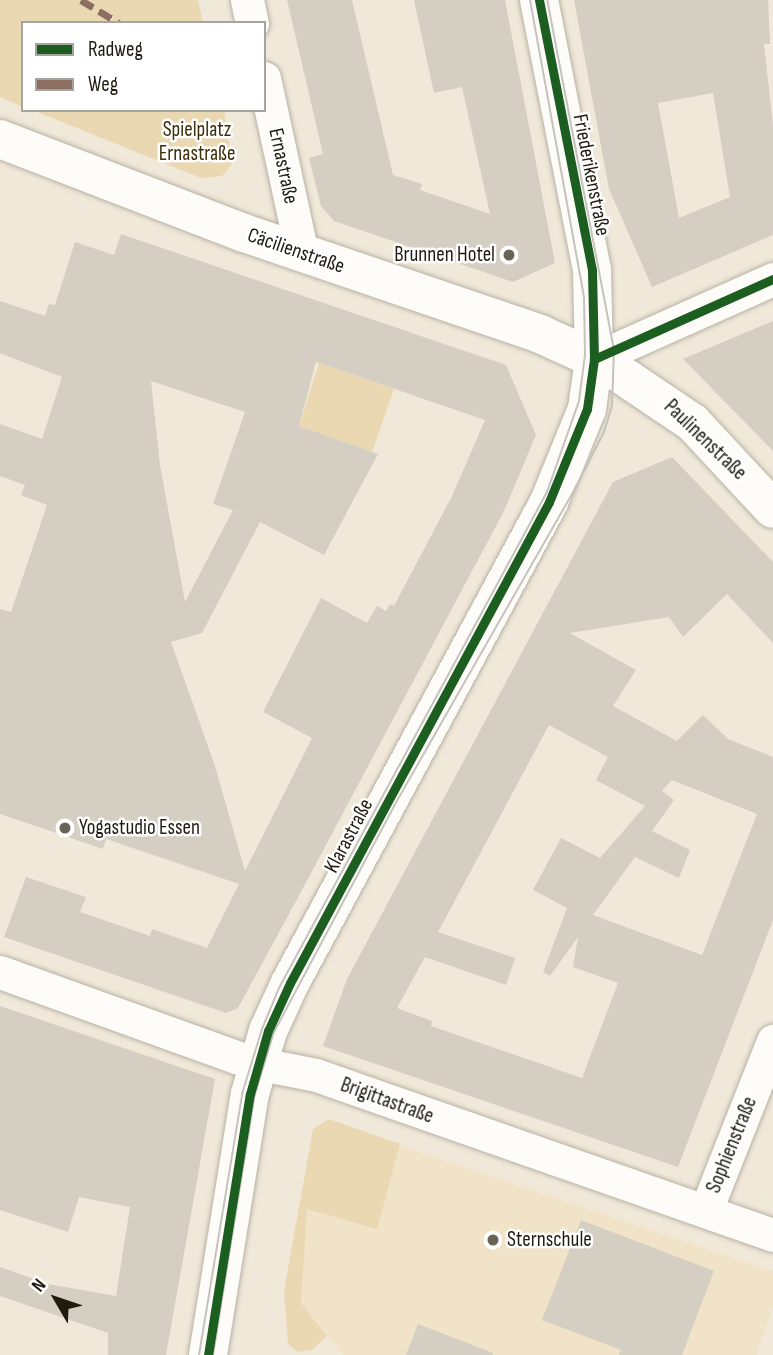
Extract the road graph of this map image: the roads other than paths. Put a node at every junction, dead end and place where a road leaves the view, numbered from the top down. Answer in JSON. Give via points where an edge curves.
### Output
{"nodes":[{"id":1,"x":247,"y":0,"type":"edge"},
{"id":2,"x":540,"y":0,"type":"edge"},
{"id":3,"x":252,"y":21,"type":"edge"},
{"id":4,"x":266,"y":87,"type":"edge"},
{"id":5,"x":0,"y":139,"type":"edge"},
{"id":6,"x":302,"y":254,"type":"junction"},
{"id":7,"x":773,"y":279,"type":"edge"},
{"id":8,"x":594,"y":359,"type":"junction"},
{"id":9,"x":773,"y":509,"type":"edge"},
{"id":10,"x":0,"y":972,"type":"edge"},
{"id":11,"x":773,"y":1041,"type":"edge"},
{"id":12,"x":259,"y":1064,"type":"junction"},
{"id":13,"x":706,"y":1210,"type":"junction"},
{"id":14,"x":773,"y":1235,"type":"edge"},
{"id":15,"x":208,"y":1355,"type":"edge"}],
"edges":[{"from":1,"to":3,"type":"street"},
{"from":2,"to":8,"type":"street","name":"Friederikenstraße","via":[[592,270]]},
{"from":4,"to":6,"type":"street","name":"Ernastraße"},
{"from":5,"to":6,"type":"street","name":"Cäcilienstraße"},
{"from":6,"to":8,"type":"street","name":"Cäcilienstraße","via":[[540,334]]},
{"from":7,"to":8,"type":"street"},
{"from":8,"to":9,"type":"street","name":"Paulinenstraße","via":[[687,418]]},
{"from":8,"to":12,"type":"street","name":"Klarastraße","via":[[587,409],[559,481],[289,983]]},
{"from":10,"to":12,"type":"street","name":"Brigittastraße"},
{"from":11,"to":13,"type":"street","name":"Sophienstraße"},
{"from":12,"to":13,"type":"street","name":"Brigittastraße","via":[[316,1075]]},
{"from":12,"to":15,"type":"street","name":"Klarastraße"},
{"from":13,"to":14,"type":"street","name":"Brigittastraße"}]}
